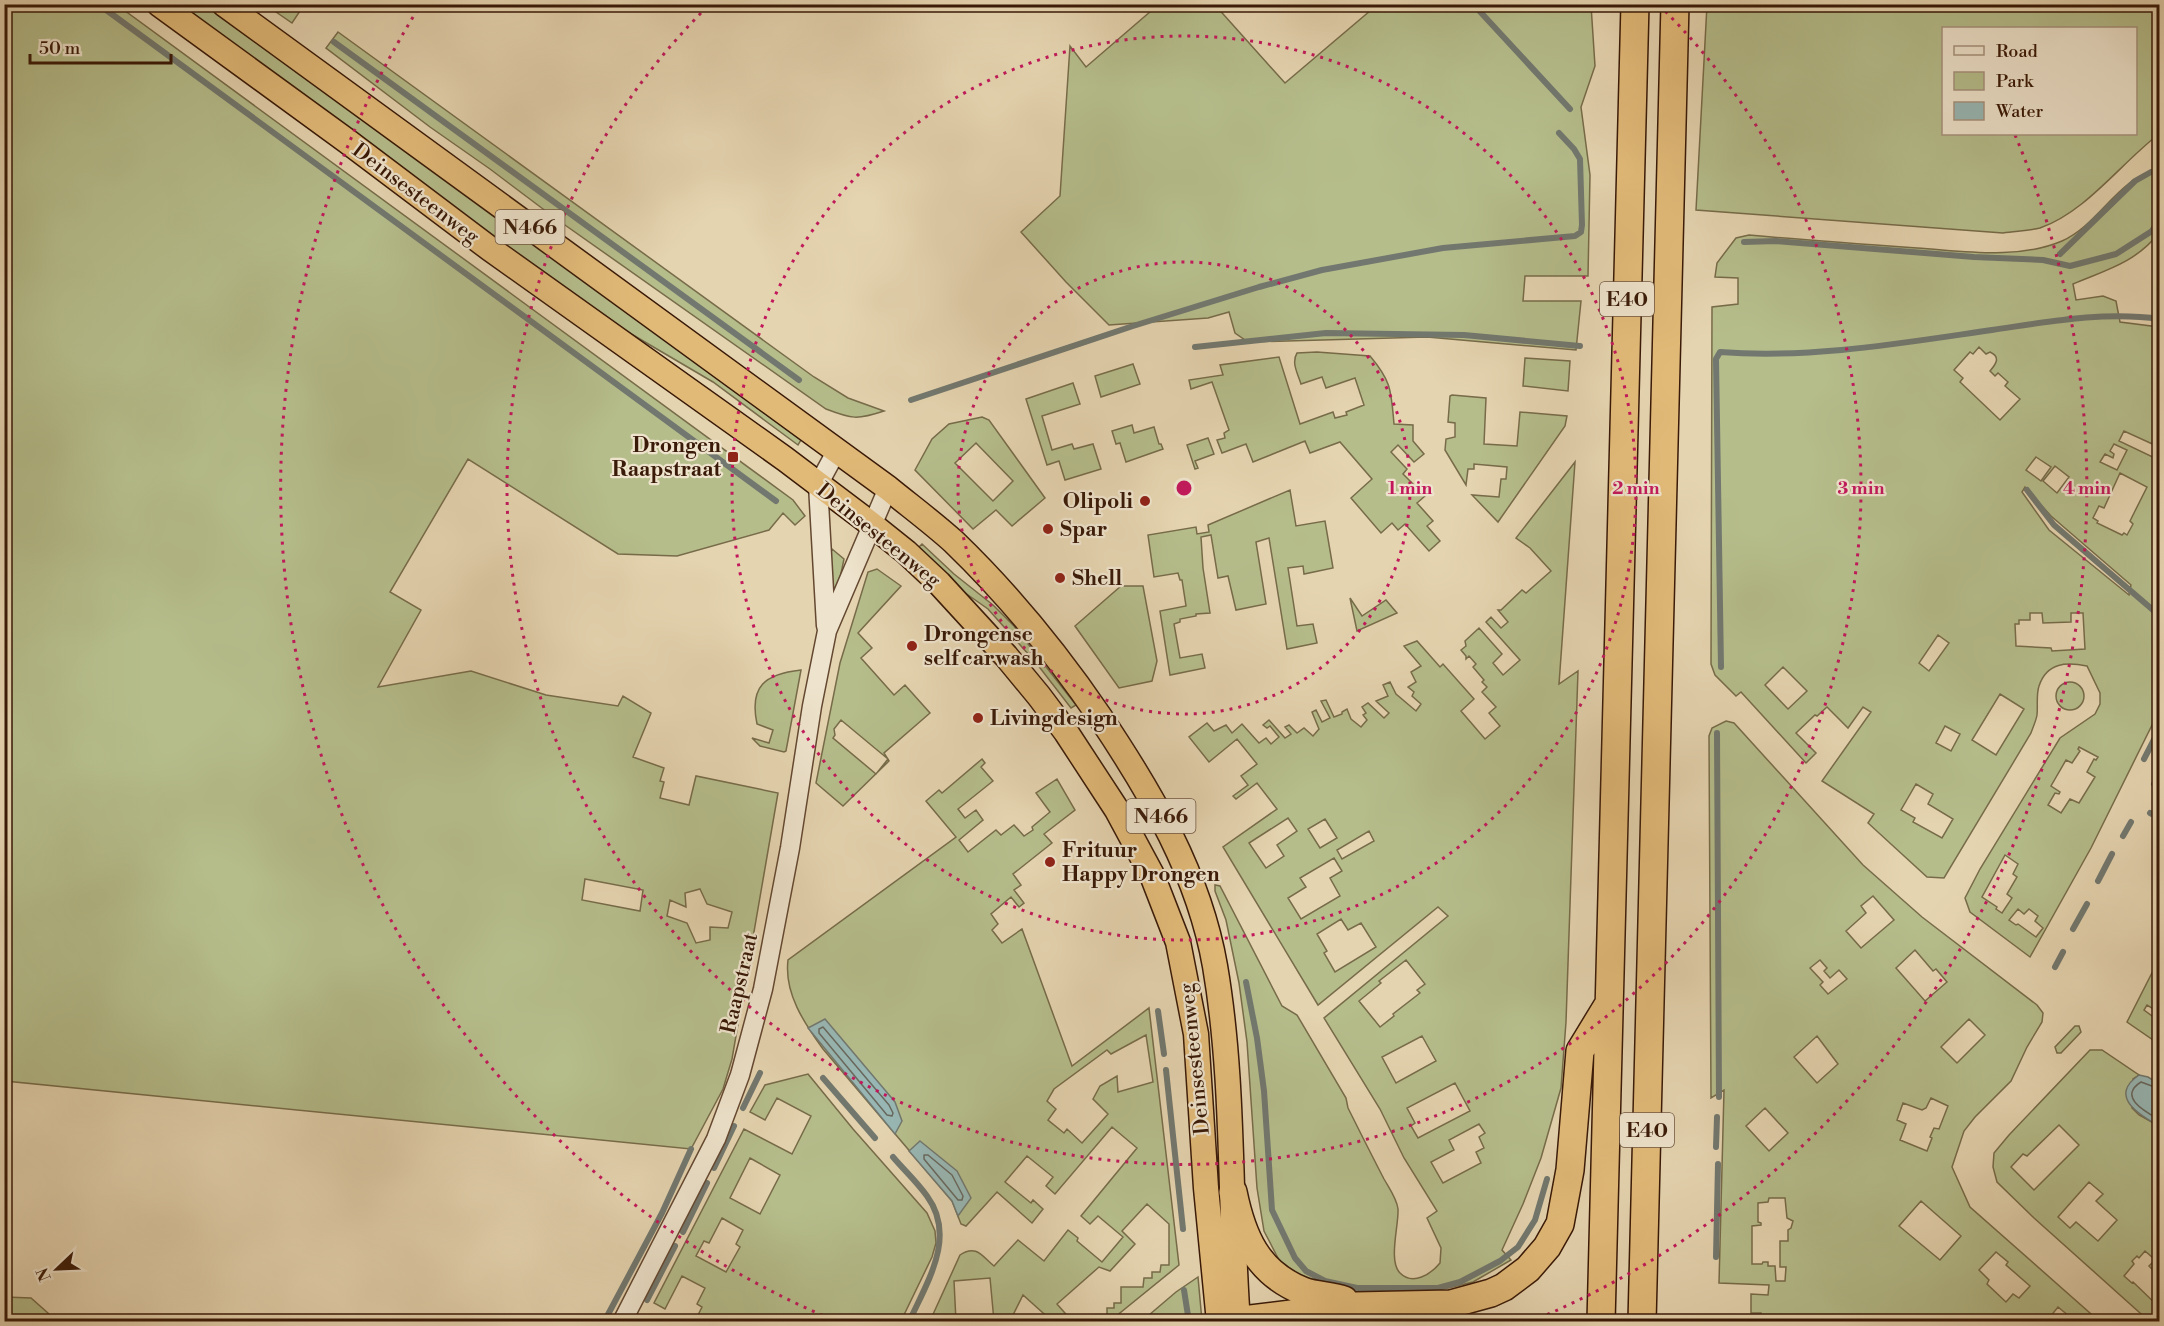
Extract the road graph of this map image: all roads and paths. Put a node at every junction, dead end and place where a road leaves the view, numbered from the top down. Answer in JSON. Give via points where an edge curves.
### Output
{"nodes":[{"id":1,"x":159,"y":4,"type":"edge"},
{"id":2,"x":224,"y":4,"type":"edge"},
{"id":3,"x":1635,"y":4,"type":"edge"},
{"id":4,"x":1676,"y":4,"type":"edge"},
{"id":5,"x":837,"y":450,"type":"junction"},
{"id":6,"x":818,"y":485,"type":"junction"},
{"id":7,"x":888,"y":488,"type":"junction"},
{"id":8,"x":871,"y":524,"type":"junction"},
{"id":9,"x":827,"y":631,"type":"junction"},
{"id":10,"x":1182,"y":860,"type":"junction"},
{"id":11,"x":1152,"y":875,"type":"junction"},
{"id":12,"x":1608,"y":1004,"type":"junction"},
{"id":13,"x":1233,"y":1192,"type":"junction"},
{"id":14,"x":1356,"y":1306,"type":"junction"},
{"id":15,"x":1230,"y":1321,"type":"edge"},
{"id":16,"x":622,"y":1322,"type":"edge"},
{"id":17,"x":1601,"y":1322,"type":"edge"},
{"id":18,"x":1642,"y":1322,"type":"edge"}],
"edges":[{"from":1,"to":6,"type":"highway","name":"Deinsesteenweg","number":"N466"},
{"from":2,"to":5,"type":"highway","name":"Deinsesteenweg","number":"N466"},
{"from":3,"to":12,"type":"highway","number":"E40"},
{"from":4,"to":18,"type":"highway","number":"E40"},
{"from":5,"to":6,"type":"street"},
{"from":5,"to":7,"type":"highway","name":"Deinsesteenweg","number":"N466"},
{"from":6,"to":8,"type":"highway","name":"Deinsesteenweg","number":"N466"},
{"from":6,"to":9,"type":"street","name":"Raapstraat"},
{"from":7,"to":8,"type":"street","name":"Raapstraat"},
{"from":7,"to":10,"type":"highway","name":"Deinsesteenweg","number":"N466","via":[[953,542],[1030,624],[1116,742],[1161,814]]},
{"from":8,"to":9,"type":"street","name":"Raapstraat"},
{"from":8,"to":11,"type":"highway","name":"Deinsesteenweg","number":"N466","via":[[939,583],[1039,696],[1117,810]]},
{"from":9,"to":16,"type":"street","name":"Raapstraat","via":[[763,989],[740,1075],[716,1139]]},
{"from":10,"to":11,"type":"highway"},
{"from":10,"to":13,"type":"highway","name":"Deinsesteenweg","number":"N466","via":[[1215,963]]},
{"from":11,"to":15,"type":"highway","name":"Deinsesteenweg","number":"N466","via":[[1178,942],[1196,1034],[1204,1152]]},
{"from":12,"to":14,"type":"highway","via":[[1580,1051],[1565,1202],[1560,1224],[1538,1259],[1504,1287],[1465,1301]]},
{"from":12,"to":17,"type":"highway","number":"E40"},
{"from":13,"to":14,"type":"highway","via":[[1246,1238],[1267,1268],[1302,1290]]},
{"from":13,"to":15,"type":"highway","name":"Deinsesteenweg","number":"N466"},
{"from":14,"to":15,"type":"highway"}]}
